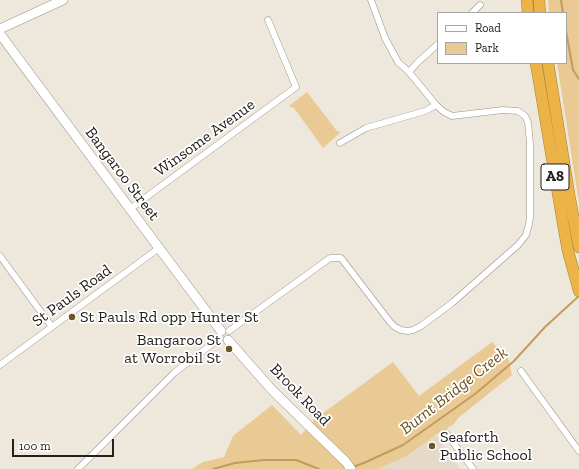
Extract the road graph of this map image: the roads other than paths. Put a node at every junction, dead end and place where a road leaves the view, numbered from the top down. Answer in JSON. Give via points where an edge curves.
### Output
{"nodes":[{"id":1,"x":63,"y":0,"type":"edge"},
{"id":2,"x":371,"y":0,"type":"edge"},
{"id":3,"x":527,"y":0,"type":"edge"},
{"id":4,"x":539,"y":0,"type":"edge"},
{"id":5,"x":480,"y":5,"type":"dead end"},
{"id":6,"x":473,"y":12,"type":"edge"},
{"id":7,"x":528,"y":12,"type":"edge"},
{"id":8,"x":540,"y":12,"type":"edge"},
{"id":9,"x":268,"y":20,"type":"dead end"},
{"id":10,"x":0,"y":30,"type":"edge"},
{"id":11,"x":437,"y":45,"type":"edge"},
{"id":12,"x":536,"y":64,"type":"edge"},
{"id":13,"x":548,"y":64,"type":"edge"},
{"id":14,"x":409,"y":72,"type":"junction"},
{"id":15,"x":436,"y":105,"type":"junction"},
{"id":16,"x":340,"y":143,"type":"dead end"},
{"id":17,"x":130,"y":209,"type":"junction"},
{"id":18,"x":579,"y":247,"type":"edge"},
{"id":19,"x":159,"y":248,"type":"junction"},
{"id":20,"x":0,"y":256,"type":"edge"},
{"id":21,"x":579,"y":291,"type":"edge"},
{"id":22,"x":52,"y":327,"type":"junction"},
{"id":23,"x":224,"y":335,"type":"junction"},
{"id":24,"x":0,"y":365,"type":"edge"},
{"id":25,"x":521,"y":371,"type":"dead end"},
{"id":26,"x":446,"y":433,"type":"dead end"},
{"id":27,"x":579,"y":451,"type":"edge"},
{"id":28,"x":349,"y":466,"type":"edge"},
{"id":29,"x":78,"y":469,"type":"edge"},
{"id":30,"x":473,"y":469,"type":"edge"}],
"edges":[{"from":1,"to":10,"type":"street"},
{"from":2,"to":14,"type":"street","via":[[385,38],[398,62]]},
{"from":3,"to":7,"type":"highway"},
{"from":4,"to":8,"type":"highway"},
{"from":5,"to":6,"type":"street"},
{"from":9,"to":17,"type":"street","name":"Winsome Avenue","via":[[296,87]]},
{"from":10,"to":17,"type":"street","name":"Bangaroo Street"},
{"from":11,"to":14,"type":"street"},
{"from":12,"to":21,"type":"highway","number":"A8","via":[[568,252]]},
{"from":13,"to":18,"type":"highway","number":"A8"},
{"from":14,"to":15,"type":"street"},
{"from":15,"to":16,"type":"street","via":[[425,111],[366,128]]},
{"from":15,"to":23,"type":"street","via":[[452,116],[503,110],[518,111],[525,116],[530,144],[530,217],[523,240],[452,303],[413,330],[395,327],[341,258],[330,258]]},
{"from":17,"to":19,"type":"street","name":"Bangaroo Street"},
{"from":19,"to":22,"type":"street","name":"St Pauls Road"},
{"from":19,"to":23,"type":"street","name":"Bangaroo Street"},
{"from":20,"to":22,"type":"street"},
{"from":22,"to":24,"type":"street","name":"St Pauls Road"},
{"from":23,"to":28,"type":"street","name":"Brook Road","via":[[272,390]]},
{"from":23,"to":29,"type":"street","via":[[174,373]]},
{"from":25,"to":27,"type":"street"},
{"from":26,"to":30,"type":"street"}]}
